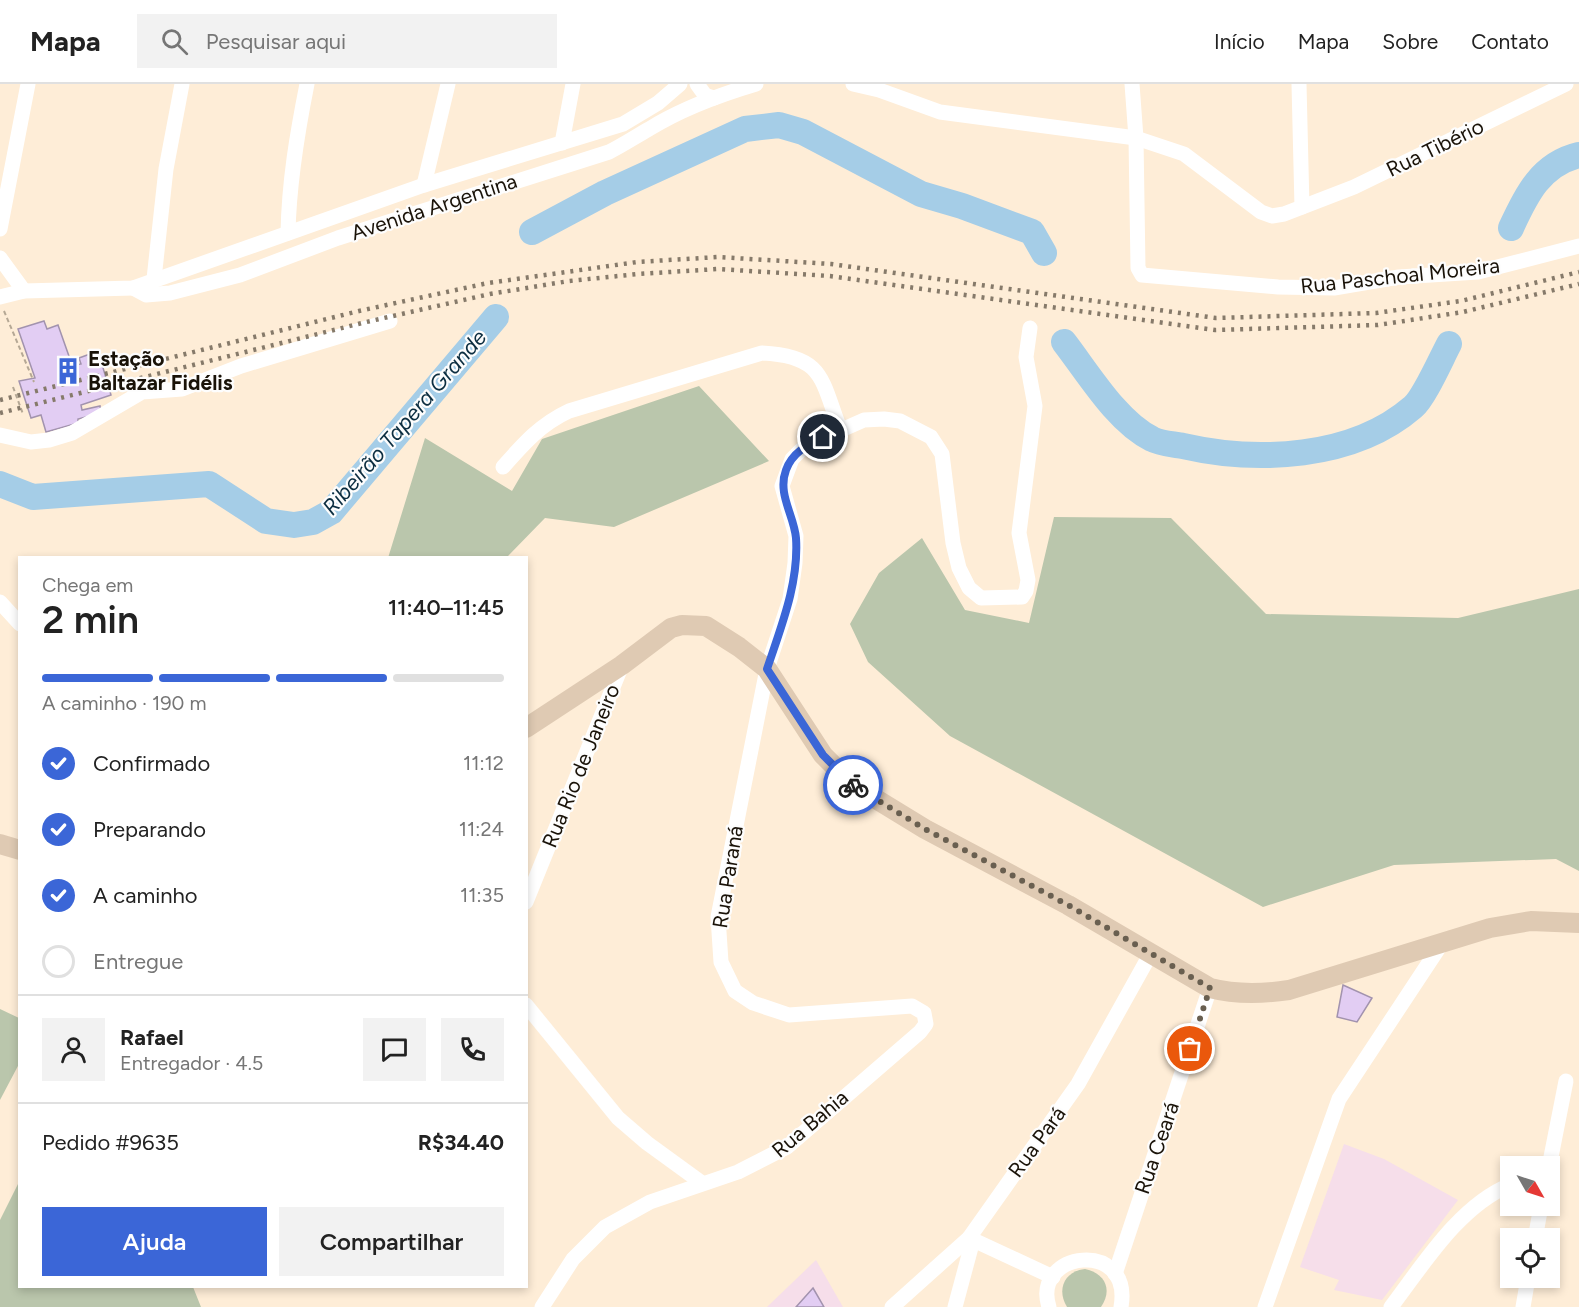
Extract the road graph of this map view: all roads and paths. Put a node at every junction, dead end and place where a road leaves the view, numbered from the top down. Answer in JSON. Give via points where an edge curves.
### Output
{"nodes":[{"id":1,"x":28,"y":84,"type":"edge"},
{"id":2,"x":182,"y":84,"type":"edge"},
{"id":3,"x":307,"y":84,"type":"edge"},
{"id":4,"x":448,"y":84,"type":"edge"},
{"id":5,"x":573,"y":84,"type":"edge"},
{"id":6,"x":680,"y":84,"type":"edge"},
{"id":7,"x":696,"y":84,"type":"edge"},
{"id":8,"x":756,"y":84,"type":"edge"},
{"id":9,"x":853,"y":84,"type":"edge"},
{"id":10,"x":1132,"y":84,"type":"edge"},
{"id":11,"x":1299,"y":84,"type":"edge"},
{"id":12,"x":1566,"y":84,"type":"edge"},
{"id":13,"x":874,"y":87,"type":"edge"},
{"id":14,"x":727,"y":92,"type":"edge"},
{"id":15,"x":1136,"y":138,"type":"junction"},
{"id":16,"x":562,"y":143,"type":"junction"},
{"id":17,"x":424,"y":185,"type":"junction"},
{"id":18,"x":1302,"y":207,"type":"junction"},
{"id":19,"x":0,"y":229,"type":"edge"},
{"id":20,"x":288,"y":233,"type":"junction"},
{"id":21,"x":254,"y":246,"type":"junction"},
{"id":22,"x":1579,"y":246,"type":"edge"},
{"id":23,"x":233,"y":254,"type":"junction"},
{"id":24,"x":0,"y":258,"type":"edge"},
{"id":25,"x":256,"y":269,"type":"junction"},
{"id":26,"x":240,"y":275,"type":"junction"},
{"id":27,"x":154,"y":279,"type":"junction"},
{"id":28,"x":0,"y":284,"type":"edge"},
{"id":29,"x":133,"y":288,"type":"junction"},
{"id":30,"x":24,"y":291,"type":"junction"},
{"id":31,"x":2,"y":303,"type":"edge"},
{"id":32,"x":390,"y":321,"type":"dead end"},
{"id":33,"x":1030,"y":328,"type":"dead end"},
{"id":34,"x":34,"y":382,"type":"dead end"},
{"id":35,"x":14,"y":387,"type":"dead end"},
{"id":36,"x":23,"y":414,"type":"dead end"},
{"id":37,"x":840,"y":429,"type":"junction"},
{"id":38,"x":0,"y":435,"type":"edge"},
{"id":39,"x":503,"y":467,"type":"dead end"},
{"id":40,"x":0,"y":602,"type":"edge"},
{"id":41,"x":18,"y":622,"type":"edge"},
{"id":42,"x":622,"y":665,"type":"junction"},
{"id":43,"x":767,"y":669,"type":"junction"},
{"id":44,"x":528,"y":727,"type":"edge"},
{"id":45,"x":0,"y":844,"type":"edge"},
{"id":46,"x":18,"y":849,"type":"edge"},
{"id":47,"x":528,"y":897,"type":"edge"},
{"id":48,"x":1579,"y":923,"type":"edge"},
{"id":49,"x":1442,"y":943,"type":"junction"},
{"id":50,"x":1151,"y":953,"type":"junction"},
{"id":51,"x":1210,"y":988,"type":"junction"},
{"id":52,"x":528,"y":1007,"type":"edge"},
{"id":53,"x":905,"y":1043,"type":"joint"},
{"id":54,"x":1566,"y":1082,"type":"dead end"},
{"id":55,"x":1551,"y":1156,"type":"edge"},
{"id":56,"x":702,"y":1183,"type":"junction"},
{"id":57,"x":1500,"y":1191,"type":"edge"},
{"id":58,"x":971,"y":1239,"type":"junction"},
{"id":59,"x":1115,"y":1274,"type":"junction"},
{"id":60,"x":1053,"y":1276,"type":"junction"},
{"id":61,"x":1526,"y":1288,"type":"edge"},
{"id":62,"x":542,"y":1307,"type":"edge"},
{"id":63,"x":892,"y":1307,"type":"edge"},
{"id":64,"x":955,"y":1307,"type":"edge"},
{"id":65,"x":1049,"y":1307,"type":"edge"},
{"id":66,"x":1121,"y":1307,"type":"edge"},
{"id":67,"x":1265,"y":1307,"type":"edge"},
{"id":68,"x":1391,"y":1307,"type":"edge"},
{"id":69,"x":1523,"y":1307,"type":"edge"}],
"edges":[{"from":1,"to":19,"type":"street"},
{"from":2,"to":27,"type":"street","via":[[166,169]]},
{"from":3,"to":20,"type":"street","via":[[289,191]]},
{"from":4,"to":17,"type":"street"},
{"from":5,"to":16,"type":"street"},
{"from":6,"to":16,"type":"street","name":"Avenida Argentina","via":[[623,124]]},
{"from":7,"to":14,"type":"street","via":[[699,91]]},
{"from":8,"to":14,"type":"street","name":"Avenida Argentina"},
{"from":9,"to":13,"type":"street"},
{"from":10,"to":15,"type":"street","name":"Rua Paschoal Moreira"},
{"from":11,"to":18,"type":"street"},
{"from":12,"to":18,"type":"street","name":"Rua Tibério","via":[[1354,187]]},
{"from":13,"to":15,"type":"street","via":[[940,111]]},
{"from":14,"to":25,"type":"street","name":"Avenida Argentina","via":[[609,152],[338,238]]},
{"from":15,"to":18,"type":"street","name":"Rua Tibério","via":[[1184,154],[1261,212],[1279,216]]},
{"from":15,"to":22,"type":"street","name":"Rua Paschoal Moreira","via":[[1138,268],[1146,276],[1334,288],[1399,277],[1478,272]]},
{"from":16,"to":17,"type":"street","name":"Avenida Argentina"},
{"from":17,"to":20,"type":"street","name":"Avenida Argentina"},
{"from":20,"to":21,"type":"street","name":"Avenida Argentina"},
{"from":21,"to":23,"type":"street","name":"Avenida Argentina"},
{"from":21,"to":25,"type":"street","via":[[250,258]]},
{"from":23,"to":26,"type":"street","via":[[241,265]]},
{"from":23,"to":27,"type":"street","name":"Avenida Argentina"},
{"from":24,"to":30,"type":"street"},
{"from":25,"to":26,"type":"street","name":"Avenida Argentina"},
{"from":26,"to":29,"type":"street","name":"Avenida Argentina","via":[[170,293],[146,295]]},
{"from":27,"to":29,"type":"street","name":"Avenida Argentina"},
{"from":28,"to":30,"type":"street"},
{"from":29,"to":30,"type":"street","name":"Avenida Argentina"},
{"from":30,"to":31,"type":"street"},
{"from":31,"to":34,"type":"path"},
{"from":32,"to":38,"type":"street","via":[[241,366],[182,389],[142,392],[72,433],[49,440],[31,442]]},
{"from":33,"to":37,"type":"street","via":[[1026,357],[1035,406],[1019,533],[1028,580],[1022,597],[981,598],[971,592],[953,543],[942,454],[931,437],[900,421],[884,418]]},
{"from":35,"to":36,"type":"path"},
{"from":37,"to":39,"type":"street","via":[[815,368],[779,354],[762,353],[569,411],[539,428]]},
{"from":37,"to":43,"type":"street","via":[[805,446],[786,471],[782,486],[796,536],[795,563],[790,599]]},
{"from":40,"to":41,"type":"street"},
{"from":42,"to":43,"type":"main road","via":[[671,628],[692,624],[706,627]]},
{"from":42,"to":44,"type":"main road"},
{"from":42,"to":47,"type":"street","name":"Rua Rio de Janeiro"},
{"from":43,"to":50,"type":"main road","via":[[823,755],[853,785],[916,824]]},
{"from":43,"to":53,"type":"street","name":"Rua Paraná","via":[[718,917],[721,962],[735,991],[779,1013],[823,1015],[892,1006],[919,1009],[926,1024]]},
{"from":45,"to":46,"type":"main road"},
{"from":48,"to":49,"type":"main road","via":[[1531,921],[1490,928]]},
{"from":49,"to":51,"type":"main road","via":[[1289,990],[1256,994]]},
{"from":49,"to":67,"type":"street","via":[[1339,1099]]},
{"from":50,"to":51,"type":"main road"},
{"from":50,"to":58,"type":"street","name":"Rua Pará","via":[[1078,1084]]},
{"from":51,"to":59,"type":"street","name":"Rua Ceará"},
{"from":52,"to":56,"type":"street","via":[[618,1118]]},
{"from":53,"to":56,"type":"street","name":"Rua Bahia","via":[[787,1147],[752,1167]]},
{"from":54,"to":55,"type":"street"},
{"from":56,"to":62,"type":"street","name":"Rua Bahia","via":[[650,1202],[605,1227],[573,1259]]},
{"from":57,"to":68,"type":"street","via":[[1461,1221]]},
{"from":58,"to":60,"type":"street"},
{"from":58,"to":63,"type":"street","name":"Rua Pará"},
{"from":58,"to":64,"type":"street"},
{"from":59,"to":60,"type":"street","via":[[1101,1263],[1083,1259],[1066,1264]]},
{"from":59,"to":66,"type":"street","via":[[1121,1284]]},
{"from":60,"to":65,"type":"street","via":[[1047,1289]]},
{"from":61,"to":69,"type":"street"}]}
